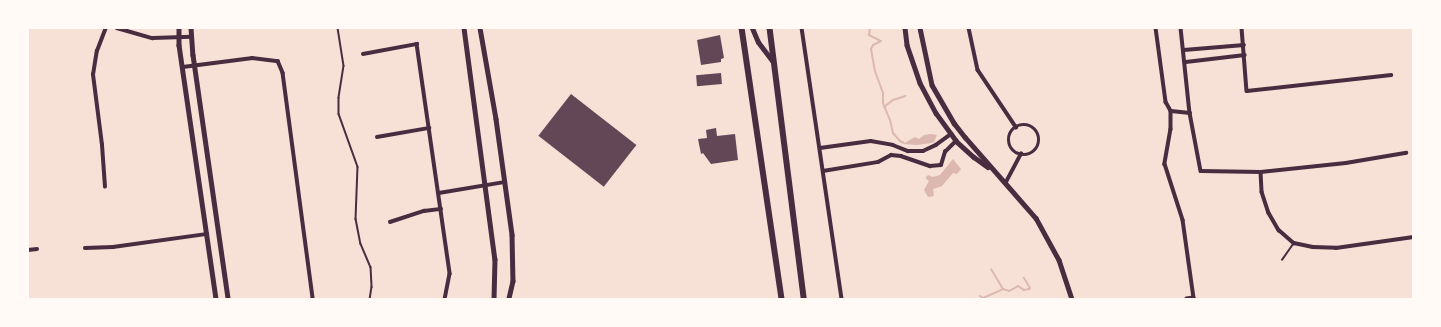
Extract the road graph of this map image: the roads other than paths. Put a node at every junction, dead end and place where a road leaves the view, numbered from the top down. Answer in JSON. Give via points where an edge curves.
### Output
{"nodes":[{"id":1,"x":106,"y":28,"type":"edge"},
{"id":2,"x":117,"y":28,"type":"edge"},
{"id":3,"x":179,"y":28,"type":"edge"},
{"id":4,"x":191,"y":28,"type":"edge"},
{"id":5,"x":464,"y":28,"type":"edge"},
{"id":6,"x":480,"y":28,"type":"edge"},
{"id":7,"x":742,"y":28,"type":"edge"},
{"id":8,"x":752,"y":28,"type":"edge"},
{"id":9,"x":770,"y":28,"type":"edge"},
{"id":10,"x":802,"y":28,"type":"edge"},
{"id":11,"x":905,"y":28,"type":"edge"},
{"id":12,"x":920,"y":28,"type":"edge"},
{"id":13,"x":969,"y":28,"type":"edge"},
{"id":14,"x":1156,"y":28,"type":"edge"},
{"id":15,"x":1181,"y":28,"type":"edge"},
{"id":16,"x":1242,"y":28,"type":"edge"},
{"id":17,"x":179,"y":37,"type":"junction"},
{"id":18,"x":191,"y":37,"type":"junction"},
{"id":19,"x":1244,"y":44,"type":"junction"},
{"id":20,"x":1184,"y":50,"type":"junction"},
{"id":21,"x":363,"y":54,"type":"dead end"},
{"id":22,"x":1245,"y":55,"type":"junction"},
{"id":23,"x":1186,"y":62,"type":"junction"},
{"id":24,"x":775,"y":64,"type":"junction"},
{"id":25,"x":194,"y":65,"type":"junction"},
{"id":26,"x":183,"y":67,"type":"junction"},
{"id":27,"x":1391,"y":75,"type":"dead end"},
{"id":28,"x":1171,"y":111,"type":"junction"},
{"id":29,"x":1190,"y":113,"type":"junction"},
{"id":30,"x":1016,"y":127,"type":"junction"},
{"id":31,"x":429,"y":128,"type":"junction"},
{"id":32,"x":951,"y":134,"type":"junction"},
{"id":33,"x":377,"y":137,"type":"dead end"},
{"id":34,"x":956,"y":140,"type":"junction"},
{"id":35,"x":820,"y":148,"type":"junction"},
{"id":36,"x":1406,"y":153,"type":"dead end"},
{"id":37,"x":1021,"y":154,"type":"junction"},
{"id":38,"x":823,"y":171,"type":"junction"},
{"id":39,"x":995,"y":172,"type":"junction"},
{"id":40,"x":1261,"y":172,"type":"junction"},
{"id":41,"x":505,"y":182,"type":"junction"},
{"id":42,"x":1006,"y":182,"type":"junction"},
{"id":43,"x":486,"y":185,"type":"junction"},
{"id":44,"x":105,"y":187,"type":"dead end"},
{"id":45,"x":439,"y":193,"type":"junction"},
{"id":46,"x":441,"y":209,"type":"junction"},
{"id":47,"x":390,"y":222,"type":"dead end"},
{"id":48,"x":207,"y":234,"type":"junction"},
{"id":49,"x":1413,"y":237,"type":"edge"},
{"id":50,"x":1294,"y":243,"type":"junction"},
{"id":51,"x":85,"y":248,"type":"dead end"},
{"id":52,"x":37,"y":249,"type":"dead end"},
{"id":53,"x":28,"y":250,"type":"edge"},
{"id":54,"x":1282,"y":260,"type":"dead end"},
{"id":55,"x":216,"y":299,"type":"edge"},
{"id":56,"x":228,"y":299,"type":"edge"},
{"id":57,"x":313,"y":299,"type":"edge"},
{"id":58,"x":446,"y":299,"type":"edge"},
{"id":59,"x":494,"y":299,"type":"edge"},
{"id":60,"x":509,"y":299,"type":"edge"},
{"id":61,"x":782,"y":299,"type":"edge"},
{"id":62,"x":804,"y":299,"type":"edge"},
{"id":63,"x":842,"y":299,"type":"edge"},
{"id":64,"x":1072,"y":299,"type":"edge"},
{"id":65,"x":1187,"y":299,"type":"edge"}],
"edges":[{"from":1,"to":44,"type":"street","via":[[97,51],[93,75]]},
{"from":2,"to":17,"type":"street","via":[[149,38]]},
{"from":3,"to":17,"type":"street"},
{"from":4,"to":18,"type":"street"},
{"from":5,"to":43,"type":"street"},
{"from":6,"to":41,"type":"street"},
{"from":7,"to":61,"type":"main road"},
{"from":8,"to":24,"type":"main road","via":[[758,42]]},
{"from":9,"to":24,"type":"main road"},
{"from":10,"to":35,"type":"street"},
{"from":11,"to":32,"type":"street","via":[[907,45],[920,83]]},
{"from":12,"to":39,"type":"street","via":[[932,85],[954,123]]},
{"from":13,"to":30,"type":"street","via":[[978,70]]},
{"from":14,"to":28,"type":"street","via":[[1166,102]]},
{"from":15,"to":20,"type":"street"},
{"from":16,"to":19,"type":"street"},
{"from":17,"to":18,"type":"street"},
{"from":17,"to":26,"type":"street"},
{"from":18,"to":25,"type":"street"},
{"from":19,"to":20,"type":"street"},
{"from":19,"to":22,"type":"street"},
{"from":20,"to":23,"type":"street"},
{"from":21,"to":31,"type":"street","via":[[417,44]]},
{"from":22,"to":23,"type":"street"},
{"from":22,"to":27,"type":"street","via":[[1247,91]]},
{"from":23,"to":29,"type":"street"},
{"from":24,"to":62,"type":"main road"},
{"from":25,"to":26,"type":"street"},
{"from":25,"to":56,"type":"street"},
{"from":25,"to":57,"type":"street","via":[[252,58],[278,61],[283,73]]},
{"from":26,"to":48,"type":"street"},
{"from":28,"to":29,"type":"street"},
{"from":28,"to":65,"type":"street","via":[[1171,129],[1165,164],[1183,220],[1194,298]]},
{"from":29,"to":40,"type":"street","via":[[1200,171]]},
{"from":30,"to":37,"type":"street","via":[[1010,134],[1010,144]]},
{"from":30,"to":37,"type":"street","via":[[1030,126],[1038,136],[1036,148],[1029,154]]},
{"from":31,"to":33,"type":"street"},
{"from":31,"to":45,"type":"street"},
{"from":32,"to":34,"type":"street"},
{"from":32,"to":35,"type":"street","via":[[936,146],[923,151],[908,151],[879,142]]},
{"from":34,"to":38,"type":"street","via":[[945,152],[941,165],[930,166],[891,155],[878,162]]},
{"from":34,"to":39,"type":"street"},
{"from":35,"to":38,"type":"street"},
{"from":36,"to":40,"type":"street","via":[[1346,163]]},
{"from":37,"to":42,"type":"street"},
{"from":38,"to":63,"type":"street"},
{"from":39,"to":42,"type":"street"},
{"from":40,"to":50,"type":"street","via":[[1262,192],[1269,214],[1280,230]]},
{"from":41,"to":43,"type":"street"},
{"from":41,"to":60,"type":"street","via":[[514,257]]},
{"from":42,"to":64,"type":"street","via":[[1048,236]]},
{"from":43,"to":45,"type":"street"},
{"from":43,"to":59,"type":"street","via":[[495,254]]},
{"from":45,"to":46,"type":"street"},
{"from":46,"to":47,"type":"street","via":[[424,211]]},
{"from":46,"to":58,"type":"street","via":[[450,274]]},
{"from":48,"to":51,"type":"street","via":[[113,247]]},
{"from":48,"to":55,"type":"street"},
{"from":49,"to":50,"type":"street","via":[[1336,248]]},
{"from":50,"to":54,"type":"lane"},
{"from":52,"to":53,"type":"street"}]}
